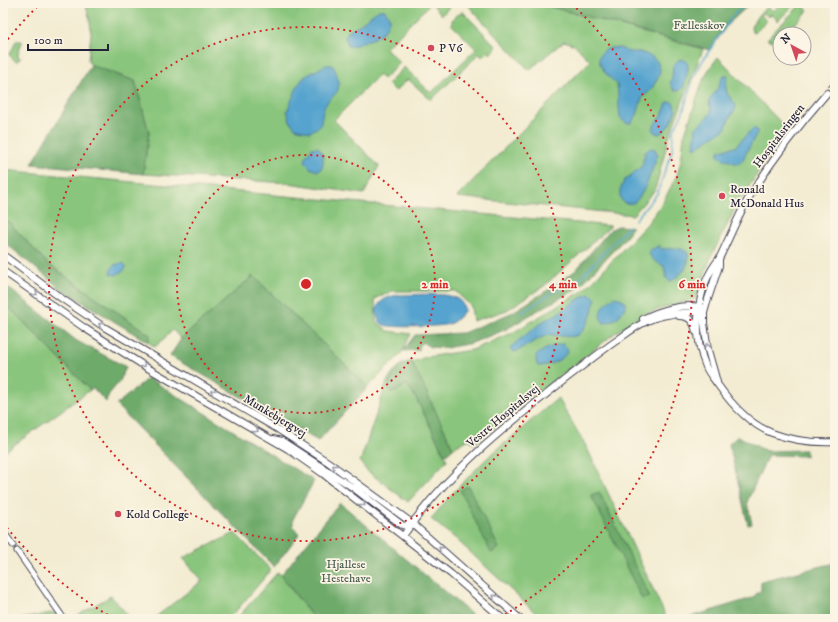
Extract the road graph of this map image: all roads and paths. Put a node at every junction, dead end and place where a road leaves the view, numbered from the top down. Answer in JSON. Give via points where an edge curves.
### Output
{"nodes":[{"id":1,"x":827,"y":93,"type":"dead end"},
{"id":2,"x":3,"y":255,"type":"edge"},
{"id":3,"x":3,"y":271,"type":"edge"},
{"id":4,"x":701,"y":309,"type":"junction"},
{"id":5,"x":632,"y":330,"type":"junction"},
{"id":6,"x":701,"y":347,"type":"junction"},
{"id":7,"x":717,"y":383,"type":"junction"},
{"id":8,"x":268,"y":438,"type":"junction"},
{"id":9,"x":835,"y":442,"type":"edge"},
{"id":10,"x":412,"y":523,"type":"junction"},
{"id":11,"x":3,"y":531,"type":"edge"},
{"id":12,"x":403,"y":536,"type":"junction"},
{"id":13,"x":13,"y":545,"type":"dead end"},
{"id":14,"x":17,"y":551,"type":"dead end"},
{"id":15,"x":64,"y":619,"type":"edge"},
{"id":16,"x":503,"y":619,"type":"edge"},
{"id":17,"x":520,"y":619,"type":"edge"}],
"edges":[{"from":1,"to":4,"type":"street","name":"Hospitalsringen","via":[[795,131],[747,200],[706,281]]},
{"from":10,"to":2,"type":"street","name":"Munkebjergvej","one_way":true,"via":[[328,462],[279,430],[104,327]]},
{"from":3,"to":8,"type":"street","name":"Munkebjergvej","one_way":true,"via":[[146,367]]},
{"from":4,"to":5,"type":"street","name":"Vestre Hospitalsvej","via":[[662,316]]},
{"from":4,"to":6,"type":"street","name":"Hospitalsringen","via":[[698,325]]},
{"from":7,"to":4,"type":"street","name":"Hospitalsringen","one_way":true},
{"from":5,"to":6,"type":"street","via":[[664,319],[687,317],[694,324]]},
{"from":5,"to":10,"type":"street","name":"Vestre Hospitalsvej","via":[[593,357],[478,450]]},
{"from":6,"to":7,"type":"street","name":"Hospitalsringen","via":[[706,368]]},
{"from":7,"to":9,"type":"street","name":"Hospitalsringen","via":[[743,415],[771,433],[809,442]]},
{"from":8,"to":10,"type":"street","via":[[282,441],[355,489],[402,526]]},
{"from":8,"to":12,"type":"street","name":"Munkebjergvej","one_way":true,"via":[[339,485]]},
{"from":10,"to":12,"type":"street","name":"Vestre Hospitalsvej"},
{"from":17,"to":10,"type":"street","name":"Munkebjergvej","one_way":true},
{"from":11,"to":13,"type":"street"},
{"from":12,"to":16,"type":"street","name":"Munkebjergvej"},
{"from":14,"to":15,"type":"street"}]}
